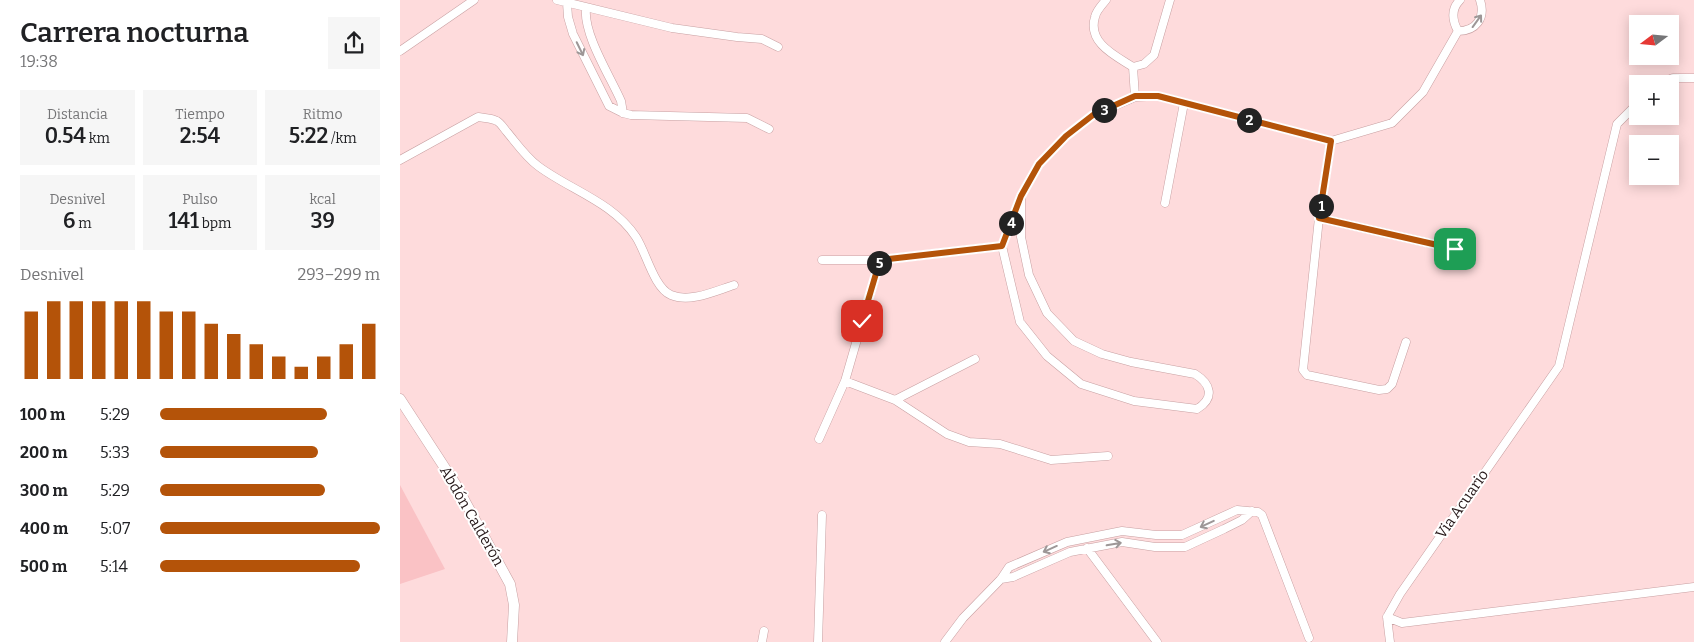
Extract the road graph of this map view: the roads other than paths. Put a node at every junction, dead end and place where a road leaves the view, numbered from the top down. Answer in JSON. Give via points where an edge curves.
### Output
{"nodes":[{"id":1,"x":474,"y":0,"type":"edge"},
{"id":2,"x":557,"y":0,"type":"edge"},
{"id":3,"x":1106,"y":0,"type":"edge"},
{"id":4,"x":1170,"y":0,"type":"edge"},
{"id":5,"x":1460,"y":0,"type":"edge"},
{"id":6,"x":1480,"y":0,"type":"edge"},
{"id":7,"x":567,"y":3,"type":"junction"},
{"id":8,"x":586,"y":8,"type":"junction"},
{"id":9,"x":1458,"y":31,"type":"junction"},
{"id":10,"x":778,"y":47,"type":"dead end"},
{"id":11,"x":400,"y":51,"type":"edge"},
{"id":12,"x":1133,"y":67,"type":"junction"},
{"id":13,"x":1679,"y":78,"type":"edge"},
{"id":14,"x":1694,"y":78,"type":"edge"},
{"id":15,"x":1135,"y":96,"type":"junction"},
{"id":16,"x":1184,"y":103,"type":"junction"},
{"id":17,"x":1629,"y":112,"type":"edge"},
{"id":18,"x":623,"y":113,"type":"junction"},
{"id":19,"x":768,"y":130,"type":"dead end"},
{"id":20,"x":1331,"y":141,"type":"junction"},
{"id":21,"x":400,"y":160,"type":"edge"},
{"id":22,"x":1021,"y":196,"type":"junction"},
{"id":23,"x":1165,"y":203,"type":"dead end"},
{"id":24,"x":1319,"y":218,"type":"junction"},
{"id":25,"x":1002,"y":246,"type":"junction"},
{"id":26,"x":1455,"y":249,"type":"dead end"},
{"id":27,"x":822,"y":260,"type":"dead end"},
{"id":28,"x":880,"y":260,"type":"junction"},
{"id":29,"x":734,"y":285,"type":"dead end"},
{"id":30,"x":1406,"y":342,"type":"dead end"},
{"id":31,"x":975,"y":359,"type":"dead end"},
{"id":32,"x":845,"y":381,"type":"junction"},
{"id":33,"x":400,"y":399,"type":"edge"},
{"id":34,"x":895,"y":400,"type":"junction"},
{"id":35,"x":819,"y":439,"type":"dead end"},
{"id":36,"x":1108,"y":456,"type":"dead end"},
{"id":37,"x":1252,"y":511,"type":"junction"},
{"id":38,"x":822,"y":515,"type":"dead end"},
{"id":39,"x":1087,"y":548,"type":"junction"},
{"id":40,"x":1001,"y":579,"type":"junction"},
{"id":41,"x":1694,"y":587,"type":"edge"},
{"id":42,"x":1387,"y":617,"type":"junction"},
{"id":43,"x":764,"y":631,"type":"dead end"},
{"id":44,"x":1309,"y":638,"type":"dead end"},
{"id":45,"x":512,"y":642,"type":"edge"},
{"id":46,"x":762,"y":642,"type":"edge"},
{"id":47,"x":818,"y":642,"type":"edge"},
{"id":48,"x":944,"y":642,"type":"edge"},
{"id":49,"x":1157,"y":642,"type":"edge"},
{"id":50,"x":1390,"y":642,"type":"edge"}],
"edges":[{"from":1,"to":11,"type":"street"},
{"from":2,"to":7,"type":"street"},
{"from":3,"to":12,"type":"street","via":[[1095,16],[1096,38],[1103,47]]},
{"from":4,"to":12,"type":"street","via":[[1154,55],[1144,64]]},
{"from":5,"to":9,"type":"street","via":[[1453,17]]},
{"from":9,"to":6,"type":"street","one_way":true,"via":[[1466,31],[1479,22],[1482,15]]},
{"from":7,"to":8,"type":"street"},
{"from":7,"to":18,"type":"street","one_way":true,"via":[[573,34],[609,106]]},
{"from":8,"to":10,"type":"street","via":[[672,28],[762,38]]},
{"from":8,"to":18,"type":"street","via":[[588,29],[621,101]]},
{"from":9,"to":20,"type":"street","via":[[1423,92],[1392,123]]},
{"from":12,"to":15,"type":"street"},
{"from":13,"to":14,"type":"street"},
{"from":15,"to":16,"type":"street","via":[[1158,96]]},
{"from":15,"to":22,"type":"street","via":[[1093,115],[1066,136],[1039,164]]},
{"from":16,"to":20,"type":"street"},
{"from":16,"to":23,"type":"street"},
{"from":17,"to":42,"type":"street","name":"Via Acuario","via":[[1617,124],[1559,366]]},
{"from":18,"to":19,"type":"street","via":[[747,118]]},
{"from":20,"to":24,"type":"street"},
{"from":21,"to":29,"type":"street","via":[[478,118],[497,121],[538,166],[625,221],[638,238],[665,292],[686,298]]},
{"from":22,"to":25,"type":"street"},
{"from":22,"to":25,"type":"street","via":[[1021,237],[1027,265],[1047,313],[1074,341],[1102,354],[1195,374],[1204,380],[1208,400],[1197,408],[1134,400],[1081,384],[1047,356],[1020,322]]},
{"from":24,"to":26,"type":"street"},
{"from":24,"to":30,"type":"street","via":[[1303,370],[1307,375],[1379,390],[1392,384]]},
{"from":25,"to":28,"type":"street"},
{"from":27,"to":28,"type":"street"},
{"from":28,"to":32,"type":"street"},
{"from":31,"to":34,"type":"street"},
{"from":32,"to":34,"type":"street"},
{"from":32,"to":35,"type":"street"},
{"from":33,"to":45,"type":"street","name":"Abdón Calderón","via":[[456,485],[510,584],[514,605]]},
{"from":34,"to":36,"type":"street","via":[[947,434],[969,442],[1000,444],[1051,460]]},
{"from":39,"to":37,"type":"street","one_way":true,"via":[[1122,542],[1155,547],[1185,546],[1242,520]]},
{"from":37,"to":40,"type":"street","one_way":true,"via":[[1237,510],[1182,535],[1122,530],[1067,542],[1009,567]]},
{"from":37,"to":44,"type":"street","via":[[1262,515]]},
{"from":38,"to":47,"type":"street"},
{"from":39,"to":40,"type":"street"},
{"from":39,"to":49,"type":"street"},
{"from":40,"to":48,"type":"street"},
{"from":41,"to":42,"type":"street","via":[[1402,623]]},
{"from":42,"to":50,"type":"street"},
{"from":43,"to":46,"type":"street"}]}
